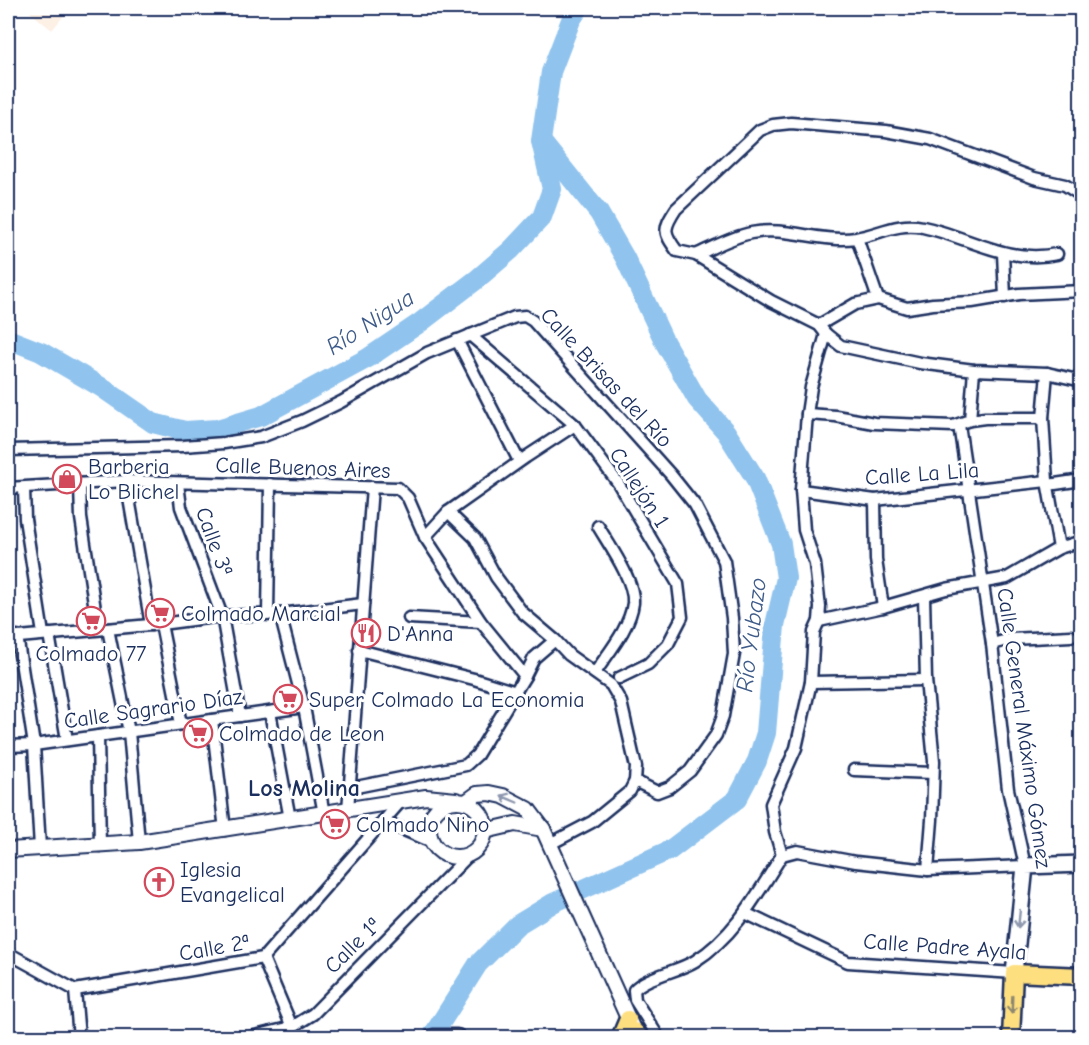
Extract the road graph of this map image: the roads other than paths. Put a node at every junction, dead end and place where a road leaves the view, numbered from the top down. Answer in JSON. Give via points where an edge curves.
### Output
{"nodes":[{"id":1,"x":1082,"y":196,"type":"edge"},
{"id":2,"x":857,"y":238,"type":"junction"},
{"id":3,"x":1003,"y":253,"type":"junction"},
{"id":4,"x":1057,"y":254,"type":"dead end"},
{"id":5,"x":696,"y":255,"type":"junction"},
{"id":6,"x":1082,"y":291,"type":"edge"},
{"id":7,"x":1005,"y":297,"type":"junction"},
{"id":8,"x":878,"y":299,"type":"junction"},
{"id":9,"x":819,"y":325,"type":"junction"},
{"id":10,"x":826,"y":334,"type":"junction"},
{"id":11,"x":470,"y":335,"type":"junction"},
{"id":12,"x":457,"y":340,"type":"junction"},
{"id":13,"x":974,"y":370,"type":"junction"},
{"id":14,"x":1047,"y":373,"type":"junction"},
{"id":15,"x":1082,"y":381,"type":"edge"},
{"id":16,"x":807,"y":414,"type":"junction"},
{"id":17,"x":1043,"y":418,"type":"junction"},
{"id":18,"x":970,"y":420,"type":"junction"},
{"id":19,"x":574,"y":425,"type":"junction"},
{"id":20,"x":959,"y":425,"type":"junction"},
{"id":21,"x":8,"y":450,"type":"edge"},
{"id":22,"x":519,"y":461,"type":"junction"},
{"id":23,"x":1082,"y":480,"type":"edge"},
{"id":24,"x":126,"y":482,"type":"junction"},
{"id":25,"x":1048,"y":483,"type":"junction"},
{"id":26,"x":80,"y":484,"type":"junction"},
{"id":27,"x":178,"y":484,"type":"junction"},
{"id":28,"x":270,"y":484,"type":"junction"},
{"id":29,"x":372,"y":487,"type":"junction"},
{"id":30,"x":8,"y":488,"type":"edge"},
{"id":31,"x":24,"y":488,"type":"junction"},
{"id":32,"x":801,"y":490,"type":"junction"},
{"id":33,"x":968,"y":490,"type":"junction"},
{"id":34,"x":875,"y":500,"type":"junction"},
{"id":35,"x":448,"y":512,"type":"junction"},
{"id":36,"x":598,"y":526,"type":"dead end"},
{"id":37,"x":425,"y":537,"type":"junction"},
{"id":38,"x":1082,"y":541,"type":"edge"},
{"id":39,"x":1059,"y":548,"type":"junction"},
{"id":40,"x":983,"y":582,"type":"junction"},
{"id":41,"x":924,"y":596,"type":"junction"},
{"id":42,"x":363,"y":604,"type":"junction"},
{"id":43,"x":883,"y":607,"type":"junction"},
{"id":44,"x":280,"y":614,"type":"junction"},
{"id":45,"x":268,"y":615,"type":"junction"},
{"id":46,"x":222,"y":616,"type":"junction"},
{"id":47,"x":409,"y":618,"type":"dead end"},
{"id":48,"x":819,"y":621,"type":"junction"},
{"id":49,"x":481,"y":622,"type":"junction"},
{"id":50,"x":156,"y":624,"type":"junction"},
{"id":51,"x":103,"y":629,"type":"junction"},
{"id":52,"x":46,"y":634,"type":"junction"},
{"id":53,"x":1071,"y":636,"type":"dead end"},
{"id":54,"x":12,"y":637,"type":"edge"},
{"id":55,"x":555,"y":640,"type":"junction"},
{"id":56,"x":992,"y":644,"type":"junction"},
{"id":57,"x":359,"y":650,"type":"junction"},
{"id":58,"x":595,"y":673,"type":"junction"},
{"id":59,"x":525,"y":676,"type":"junction"},
{"id":60,"x":619,"y":678,"type":"dead end"},
{"id":61,"x":926,"y":680,"type":"junction"},
{"id":62,"x":811,"y":682,"type":"junction"},
{"id":63,"x":516,"y":692,"type":"junction"},
{"id":64,"x":304,"y":707,"type":"junction"},
{"id":65,"x":270,"y":712,"type":"junction"},
{"id":66,"x":240,"y":716,"type":"junction"},
{"id":67,"x":212,"y":720,"type":"junction"},
{"id":68,"x":181,"y":724,"type":"junction"},
{"id":69,"x":129,"y":732,"type":"junction"},
{"id":70,"x":98,"y":736,"type":"junction"},
{"id":71,"x":68,"y":740,"type":"junction"},
{"id":72,"x":34,"y":745,"type":"junction"},
{"id":73,"x":8,"y":746,"type":"edge"},
{"id":74,"x":854,"y":770,"type":"dead end"},
{"id":75,"x":933,"y":773,"type":"junction"},
{"id":76,"x":635,"y":781,"type":"junction"},
{"id":77,"x":351,"y":788,"type":"junction"},
{"id":78,"x":402,"y":800,"type":"junction"},
{"id":79,"x":461,"y":801,"type":"junction"},
{"id":80,"x":348,"y":810,"type":"junction"},
{"id":81,"x":324,"y":814,"type":"junction"},
{"id":82,"x":290,"y":819,"type":"junction"},
{"id":83,"x":383,"y":821,"type":"junction"},
{"id":84,"x":543,"y":829,"type":"junction"},
{"id":85,"x":225,"y":830,"type":"junction"},
{"id":86,"x":485,"y":831,"type":"junction"},
{"id":87,"x":139,"y":842,"type":"junction"},
{"id":88,"x":432,"y":842,"type":"junction"},
{"id":89,"x":550,"y":844,"type":"junction"},
{"id":90,"x":100,"y":846,"type":"junction"},
{"id":91,"x":40,"y":848,"type":"junction"},
{"id":92,"x":8,"y":850,"type":"edge"},
{"id":93,"x":470,"y":854,"type":"junction"},
{"id":94,"x":782,"y":855,"type":"junction"},
{"id":95,"x":1082,"y":864,"type":"edge"},
{"id":96,"x":1025,"y":866,"type":"junction"},
{"id":97,"x":928,"y":870,"type":"junction"},
{"id":98,"x":746,"y":914,"type":"junction"},
{"id":99,"x":8,"y":953,"type":"edge"},
{"id":100,"x":263,"y":958,"type":"junction"},
{"id":101,"x":1014,"y":973,"type":"junction"},
{"id":102,"x":1082,"y":976,"type":"edge"},
{"id":103,"x":75,"y":990,"type":"junction"},
{"id":104,"x":292,"y":1027,"type":"junction"},
{"id":105,"x":631,"y":1029,"type":"edge"},
{"id":106,"x":79,"y":1038,"type":"edge"},
{"id":107,"x":247,"y":1038,"type":"edge"},
{"id":108,"x":659,"y":1038,"type":"edge"},
{"id":109,"x":1011,"y":1038,"type":"edge"}],
"edges":[{"from":1,"to":5,"type":"street","via":[[1065,185],[1034,178],[930,139],[886,131],[773,125],[759,130],[676,209],[666,225],[666,236],[677,251]]},
{"from":2,"to":3,"type":"street","via":[[885,228],[922,227]]},
{"from":2,"to":5,"type":"street","via":[[827,240],[752,232]]},
{"from":2,"to":8,"type":"street"},
{"from":3,"to":4,"type":"street","via":[[1044,257]]},
{"from":3,"to":7,"type":"street"},
{"from":5,"to":9,"type":"street"},
{"from":6,"to":7,"type":"street"},
{"from":7,"to":8,"type":"street","via":[[907,308]]},
{"from":8,"to":9,"type":"street","via":[[855,304]]},
{"from":9,"to":10,"type":"street"},
{"from":10,"to":13,"type":"street","via":[[842,346]]},
{"from":10,"to":16,"type":"street"},
{"from":11,"to":12,"type":"street","name":"Calle Brisas del Río"},
{"from":11,"to":19,"type":"street","name":"Callejón 1"},
{"from":11,"to":76,"type":"street","name":"Calle Brisas del Río","via":[[515,317],[525,316],[533,321],[672,475],[695,505],[724,561],[734,654],[716,735],[690,771],[670,787],[657,792]]},
{"from":12,"to":21,"type":"street","name":"Calle Brisas del Río","via":[[427,352],[341,402],[261,436],[183,447]]},
{"from":12,"to":22,"type":"street"},
{"from":13,"to":14,"type":"street"},
{"from":13,"to":18,"type":"street"},
{"from":14,"to":15,"type":"street"},
{"from":14,"to":17,"type":"street"},
{"from":16,"to":20,"type":"street","via":[[874,423]]},
{"from":16,"to":32,"type":"street"},
{"from":17,"to":18,"type":"street"},
{"from":17,"to":25,"type":"street"},
{"from":18,"to":20,"type":"street"},
{"from":19,"to":22,"type":"street"},
{"from":19,"to":60,"type":"street","name":"Callejón 1","via":[[618,483],[678,584],[682,617],[668,644],[648,664]]},
{"from":20,"to":33,"type":"street","name":"Calle General Máximo Gómez"},
{"from":22,"to":35,"type":"street"},
{"from":23,"to":25,"type":"street","name":"Calle La Lila"},
{"from":24,"to":26,"type":"street","name":"Calle Buenos Aires"},
{"from":24,"to":27,"type":"street","name":"Calle Buenos Aires"},
{"from":24,"to":50,"type":"street"},
{"from":25,"to":33,"type":"street","name":"Calle La Lila"},
{"from":25,"to":39,"type":"street"},
{"from":26,"to":31,"type":"street","name":"Calle Buenos Aires"},
{"from":26,"to":51,"type":"street","via":[[81,518]]},
{"from":27,"to":28,"type":"street","name":"Calle Buenos Aires"},
{"from":27,"to":46,"type":"street","name":"Calle 3ª","via":[[181,507]]},
{"from":28,"to":29,"type":"street","name":"Calle Buenos Aires"},
{"from":28,"to":45,"type":"street"},
{"from":29,"to":37,"type":"street","name":"Calle Buenos Aires","via":[[398,488],[408,498]]},
{"from":29,"to":42,"type":"street"},
{"from":30,"to":31,"type":"street","name":"Calle Buenos Aires"},
{"from":31,"to":52,"type":"street","via":[[25,519]]},
{"from":32,"to":34,"type":"street","name":"Calle La Lila"},
{"from":32,"to":48,"type":"street","via":[[804,530],[815,564]]},
{"from":33,"to":34,"type":"street","name":"Calle La Lila"},
{"from":33,"to":40,"type":"street","name":"Calle General Máximo Gómez"},
{"from":34,"to":43,"type":"street","via":[[876,560]]},
{"from":35,"to":37,"type":"street"},
{"from":35,"to":55,"type":"street","via":[[475,538],[496,577],[522,612]]},
{"from":36,"to":58,"type":"street","via":[[628,582],[633,601],[629,617]]},
{"from":37,"to":49,"type":"street","name":"Calle Buenos Aires"},
{"from":38,"to":39,"type":"street"},
{"from":39,"to":40,"type":"street","via":[[1007,578]]},
{"from":40,"to":41,"type":"street"},
{"from":40,"to":56,"type":"street","name":"Calle General Máximo Gómez"},
{"from":41,"to":43,"type":"street"},
{"from":41,"to":61,"type":"street"},
{"from":42,"to":44,"type":"street"},
{"from":42,"to":57,"type":"street"},
{"from":43,"to":48,"type":"street"},
{"from":44,"to":45,"type":"street"},
{"from":44,"to":64,"type":"street"},
{"from":45,"to":46,"type":"street"},
{"from":46,"to":50,"type":"street"},
{"from":46,"to":66,"type":"street","name":"Calle 3ª"},
{"from":47,"to":49,"type":"street"},
{"from":48,"to":62,"type":"street","via":[[814,632]]},
{"from":49,"to":59,"type":"street","name":"Calle Buenos Aires"},
{"from":50,"to":51,"type":"street"},
{"from":50,"to":68,"type":"street"},
{"from":51,"to":52,"type":"street"},
{"from":51,"to":69,"type":"street"},
{"from":52,"to":54,"type":"street"},
{"from":52,"to":71,"type":"street"},
{"from":53,"to":56,"type":"street","via":[[1011,639]]},
{"from":54,"to":72,"type":"street"},
{"from":55,"to":58,"type":"street"},
{"from":55,"to":59,"type":"street","via":[[534,658]]},
{"from":56,"to":96,"type":"street","name":"Calle General Máximo Gómez","via":[[1008,789]]},
{"from":57,"to":63,"type":"street"},
{"from":57,"to":77,"type":"street"},
{"from":58,"to":76,"type":"street","via":[[611,685],[621,702],[636,767]]},
{"from":59,"to":63,"type":"street"},
{"from":61,"to":62,"type":"street"},
{"from":61,"to":75,"type":"street"},
{"from":62,"to":94,"type":"street","via":[[796,748],[771,804]]},
{"from":63,"to":77,"type":"street","via":[[477,755],[466,765]]},
{"from":64,"to":65,"type":"street","name":"Calle Sagrario Díaz"},
{"from":64,"to":81,"type":"street"},
{"from":65,"to":66,"type":"street","name":"Calle Sagrario Díaz"},
{"from":65,"to":82,"type":"street"},
{"from":66,"to":67,"type":"street","name":"Calle Sagrario Díaz"},
{"from":67,"to":68,"type":"street","name":"Calle Sagrario Díaz"},
{"from":67,"to":85,"type":"street"},
{"from":68,"to":69,"type":"street","name":"Calle Sagrario Díaz"},
{"from":69,"to":70,"type":"street","name":"Calle Sagrario Díaz"},
{"from":69,"to":87,"type":"street"},
{"from":70,"to":71,"type":"street","name":"Calle Sagrario Díaz"},
{"from":70,"to":90,"type":"street"},
{"from":71,"to":72,"type":"street","name":"Calle Sagrario Díaz"},
{"from":72,"to":73,"type":"street","name":"Calle Sagrario Díaz"},
{"from":72,"to":91,"type":"street"},
{"from":74,"to":75,"type":"street"},
{"from":75,"to":97,"type":"street"},
{"from":76,"to":89,"type":"street","via":[[630,791],[592,822]]},
{"from":77,"to":80,"type":"street"},
{"from":78,"to":79,"type":"street","via":[[426,797]]},
{"from":78,"to":80,"type":"street"},
{"from":78,"to":83,"type":"street","name":"Calle 2ª"},
{"from":84,"to":79,"type":"street","one_way":true,"via":[[528,809],[503,796],[477,794]]},
{"from":79,"to":86,"type":"street","via":[[477,808]]},
{"from":79,"to":88,"type":"street","via":[[445,803],[436,810],[430,820]]},
{"from":80,"to":81,"type":"street"},
{"from":81,"to":82,"type":"street"},
{"from":82,"to":85,"type":"street"},
{"from":83,"to":88,"type":"street"},
{"from":83,"to":100,"type":"street","name":"Calle 2ª"},
{"from":84,"to":86,"type":"street","via":[[515,824]]},
{"from":84,"to":89,"type":"street"},
{"from":85,"to":87,"type":"street"},
{"from":86,"to":93,"type":"street","via":[[477,849]]},
{"from":87,"to":90,"type":"street"},
{"from":88,"to":93,"type":"street","via":[[448,856]]},
{"from":89,"to":105,"type":"street"},
{"from":90,"to":91,"type":"street"},
{"from":91,"to":92,"type":"street"},
{"from":93,"to":104,"type":"street","name":"Calle 1ª","via":[[313,1014]]},
{"from":94,"to":97,"type":"street","via":[[797,851]]},
{"from":94,"to":98,"type":"street"},
{"from":95,"to":96,"type":"main road"},
{"from":96,"to":97,"type":"street"},
{"from":96,"to":101,"type":"main road","name":"Calle General Máximo Gómez","one_way":true},
{"from":98,"to":101,"type":"street","name":"Calle Padre Ayala","via":[[848,962]]},
{"from":98,"to":108,"type":"street","via":[[709,952],[634,990],[634,1000]]},
{"from":99,"to":103,"type":"street"},
{"from":100,"to":103,"type":"street","name":"Calle 2ª"},
{"from":100,"to":104,"type":"street"},
{"from":101,"to":102,"type":"main road","name":"Calle Padre Ayala"},
{"from":101,"to":109,"type":"main road","name":"Calle General Máximo Gómez","one_way":true},
{"from":103,"to":106,"type":"street"},
{"from":104,"to":107,"type":"street","name":"Calle 1ª"}]}
